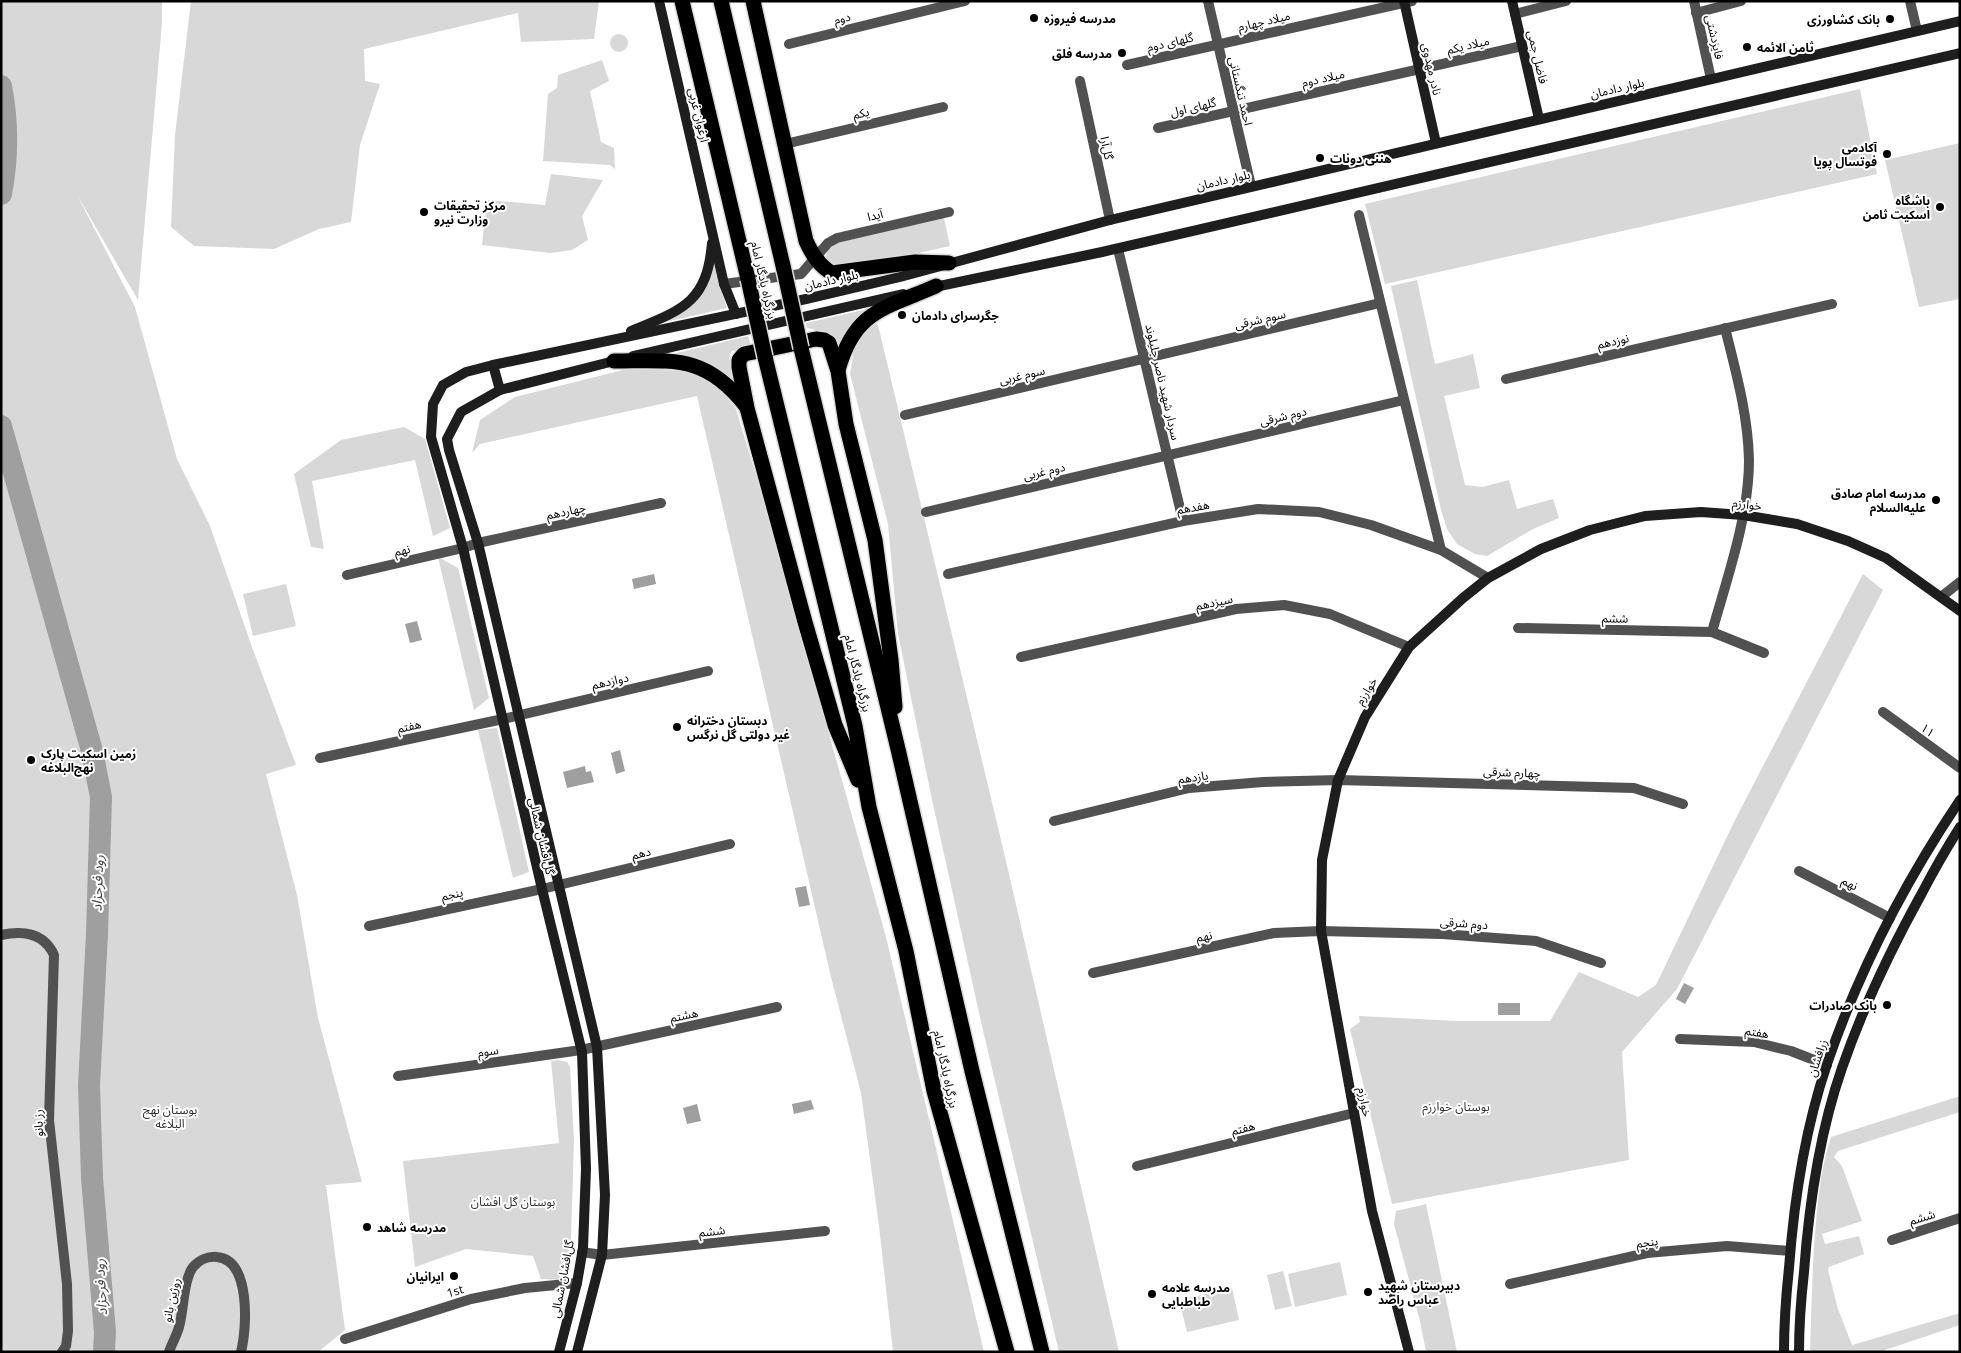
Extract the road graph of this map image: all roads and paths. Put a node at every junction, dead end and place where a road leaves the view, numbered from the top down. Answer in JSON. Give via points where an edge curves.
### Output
{"nodes":[{"id":1,"x":660,"y":1,"type":"edge"},
{"id":2,"x":682,"y":1,"type":"edge"},
{"id":3,"x":721,"y":1,"type":"edge"},
{"id":4,"x":753,"y":1,"type":"edge"},
{"id":5,"x":965,"y":1,"type":"edge"},
{"id":6,"x":1208,"y":1,"type":"edge"},
{"id":7,"x":1512,"y":1,"type":"edge"},
{"id":8,"x":1566,"y":1,"type":"edge"},
{"id":9,"x":1694,"y":1,"type":"edge"},
{"id":10,"x":1741,"y":1,"type":"edge"},
{"id":11,"x":1910,"y":1,"type":"edge"},
{"id":12,"x":1407,"y":2,"type":"edge"},
{"id":13,"x":929,"y":5,"type":"edge"},
{"id":14,"x":1696,"y":13,"type":"junction"},
{"id":15,"x":1515,"y":14,"type":"junction"},
{"id":16,"x":1960,"y":21,"type":"edge"},
{"id":17,"x":1917,"y":31,"type":"junction"},
{"id":18,"x":789,"y":44,"type":"dead end"},
{"id":19,"x":1218,"y":45,"type":"junction"},
{"id":20,"x":1522,"y":46,"type":"junction"},
{"id":21,"x":1960,"y":53,"type":"edge"},
{"id":22,"x":1127,"y":65,"type":"dead end"},
{"id":23,"x":1419,"y":69,"type":"junction"},
{"id":24,"x":1711,"y":79,"type":"junction"},
{"id":25,"x":1080,"y":81,"type":"dead end"},
{"id":26,"x":944,"y":107,"type":"dead end"},
{"id":27,"x":1233,"y":111,"type":"junction"},
{"id":28,"x":1539,"y":119,"type":"junction"},
{"id":29,"x":1158,"y":128,"type":"dead end"},
{"id":30,"x":1436,"y":143,"type":"junction"},
{"id":31,"x":785,"y":144,"type":"junction"},
{"id":32,"x":1251,"y":186,"type":"junction"},
{"id":33,"x":949,"y":212,"type":"dead end"},
{"id":34,"x":1359,"y":216,"type":"dead end"},
{"id":35,"x":1110,"y":220,"type":"junction"},
{"id":36,"x":713,"y":234,"type":"junction"},
{"id":37,"x":1118,"y":249,"type":"junction"},
{"id":38,"x":816,"y":259,"type":"junction"},
{"id":39,"x":949,"y":263,"type":"junction"},
{"id":40,"x":724,"y":284,"type":"junction"},
{"id":41,"x":936,"y":286,"type":"junction"},
{"id":42,"x":1380,"y":303,"type":"junction"},
{"id":43,"x":1832,"y":304,"type":"dead end"},
{"id":44,"x":736,"y":314,"type":"junction"},
{"id":45,"x":1725,"y":328,"type":"junction"},
{"id":46,"x":611,"y":339,"type":"junction"},
{"id":47,"x":1145,"y":359,"type":"junction"},
{"id":48,"x":614,"y":361,"type":"junction"},
{"id":49,"x":493,"y":365,"type":"junction"},
{"id":50,"x":838,"y":371,"type":"junction"},
{"id":51,"x":1506,"y":379,"type":"dead end"},
{"id":52,"x":500,"y":390,"type":"junction"},
{"id":53,"x":1404,"y":400,"type":"junction"},
{"id":54,"x":748,"y":408,"type":"junction"},
{"id":55,"x":905,"y":414,"type":"dead end"},
{"id":56,"x":1168,"y":456,"type":"junction"},
{"id":57,"x":661,"y":503,"type":"dead end"},
{"id":58,"x":926,"y":512,"type":"dead end"},
{"id":59,"x":1743,"y":515,"type":"junction"},
{"id":60,"x":1183,"y":521,"type":"junction"},
{"id":61,"x":478,"y":543,"type":"junction"},
{"id":62,"x":463,"y":548,"type":"junction"},
{"id":63,"x":1441,"y":550,"type":"junction"},
{"id":64,"x":948,"y":574,"type":"dead end"},
{"id":65,"x":347,"y":575,"type":"dead end"},
{"id":66,"x":1488,"y":578,"type":"junction"},
{"id":67,"x":1960,"y":582,"type":"edge"},
{"id":68,"x":1941,"y":597,"type":"junction"},
{"id":69,"x":1960,"y":612,"type":"edge"},
{"id":70,"x":1518,"y":628,"type":"dead end"},
{"id":71,"x":1712,"y":632,"type":"junction"},
{"id":72,"x":1409,"y":647,"type":"junction"},
{"id":73,"x":1764,"y":653,"type":"dead end"},
{"id":74,"x":1021,"y":658,"type":"dead end"},
{"id":75,"x":708,"y":671,"type":"dead end"},
{"id":76,"x":1882,"y":712,"type":"dead end"},
{"id":77,"x":518,"y":715,"type":"junction"},
{"id":78,"x":503,"y":719,"type":"junction"},
{"id":79,"x":898,"y":749,"type":"junction"},
{"id":80,"x":320,"y":758,"type":"dead end"},
{"id":81,"x":1960,"y":768,"type":"edge"},
{"id":82,"x":1338,"y":780,"type":"junction"},
{"id":83,"x":1960,"y":800,"type":"edge"},
{"id":84,"x":1683,"y":804,"type":"dead end"},
{"id":85,"x":870,"y":807,"type":"junction"},
{"id":86,"x":1054,"y":821,"type":"dead end"},
{"id":87,"x":1960,"y":828,"type":"edge"},
{"id":88,"x":730,"y":844,"type":"dead end"},
{"id":89,"x":1799,"y":871,"type":"dead end"},
{"id":90,"x":559,"y":886,"type":"junction"},
{"id":91,"x":542,"y":889,"type":"junction"},
{"id":92,"x":1890,"y":918,"type":"junction"},
{"id":93,"x":369,"y":926,"type":"dead end"},
{"id":94,"x":1321,"y":931,"type":"junction"},
{"id":95,"x":1,"y":935,"type":"edge"},
{"id":96,"x":1601,"y":963,"type":"dead end"},
{"id":97,"x":1093,"y":972,"type":"dead end"},
{"id":98,"x":777,"y":1007,"type":"dead end"},
{"id":99,"x":1680,"y":1039,"type":"dead end"},
{"id":100,"x":597,"y":1047,"type":"junction"},
{"id":101,"x":581,"y":1050,"type":"junction"},
{"id":102,"x":1827,"y":1065,"type":"junction"},
{"id":103,"x":398,"y":1076,"type":"dead end"},
{"id":104,"x":1354,"y":1113,"type":"junction"},
{"id":105,"x":1137,"y":1166,"type":"dead end"},
{"id":106,"x":1960,"y":1218,"type":"edge"},
{"id":107,"x":825,"y":1231,"type":"dead end"},
{"id":108,"x":1892,"y":1240,"type":"dead end"},
{"id":109,"x":1790,"y":1251,"type":"junction"},
{"id":110,"x":582,"y":1252,"type":"junction"},
{"id":111,"x":602,"y":1256,"type":"junction"},
{"id":112,"x":577,"y":1283,"type":"junction"},
{"id":113,"x":1510,"y":1284,"type":"dead end"},
{"id":114,"x":345,"y":1339,"type":"dead end"},
{"id":115,"x":62,"y":1352,"type":"edge"},
{"id":116,"x":169,"y":1352,"type":"edge"},
{"id":117,"x":241,"y":1352,"type":"edge"},
{"id":118,"x":559,"y":1352,"type":"edge"},
{"id":119,"x":577,"y":1352,"type":"edge"},
{"id":120,"x":1007,"y":1352,"type":"edge"},
{"id":121,"x":1042,"y":1352,"type":"edge"},
{"id":122,"x":1409,"y":1352,"type":"edge"},
{"id":123,"x":1784,"y":1352,"type":"edge"},
{"id":124,"x":1799,"y":1352,"type":"edge"}],
"edges":[{"from":1,"to":36,"type":"main road","name":"ارغوان غربی"},
{"from":2,"to":85,"type":"highway","name":"بزرگراه یادگار امام","bridge":true,"via":[[855,726]]},
{"from":3,"to":79,"type":"highway","name":"بزرگراه یادگار امام","bridge":true},
{"from":4,"to":31,"type":"highway"},
{"from":5,"to":13,"type":"street","name":"دوم"},
{"from":6,"to":19,"type":"street","name":"احمد تنگستانی"},
{"from":7,"to":15,"type":"main road","name":"فاضل جمی"},
{"from":8,"to":15,"type":"street"},
{"from":9,"to":14,"type":"street","name":"فایزدشتی"},
{"from":10,"to":14,"type":"street"},
{"from":11,"to":17,"type":"street"},
{"from":12,"to":19,"type":"street","name":"میلاد چهارم"},
{"from":12,"to":23,"type":"main road","name":"نادر مهدوی"},
{"from":13,"to":18,"type":"street","name":"دوم"},
{"from":14,"to":24,"type":"street","name":"فایزدشتی"},
{"from":15,"to":20,"type":"main road","name":"فاضل جمی"},
{"from":16,"to":17,"type":"main road","name":"بلوار دادمان"},
{"from":17,"to":24,"type":"main road","name":"بلوار دادمان"},
{"from":19,"to":22,"type":"street","name":"گلهای دوم"},
{"from":19,"to":27,"type":"street","name":"احمد تنگستانی"},
{"from":20,"to":23,"type":"street","name":"میلاد یکم"},
{"from":20,"to":28,"type":"main road","name":"فاضل جمی"},
{"from":21,"to":37,"type":"main road"},
{"from":23,"to":27,"type":"street","name":"میلاد دوم"},
{"from":23,"to":30,"type":"main road","name":"نادر مهدوی"},
{"from":24,"to":28,"type":"main road","name":"بلوار دادمان"},
{"from":25,"to":35,"type":"street","name":"گل‌آرا"},
{"from":26,"to":31,"type":"street","name":"یکم"},
{"from":27,"to":29,"type":"street","name":"گلهای اول"},
{"from":27,"to":32,"type":"street","name":"احمد تنگستانی"},
{"from":28,"to":30,"type":"main road","name":"بلوار دادمان"},
{"from":30,"to":32,"type":"main road","name":"بلوار دادمان"},
{"from":31,"to":38,"type":"highway","via":[[806,241]]},
{"from":32,"to":35,"type":"main road","name":"بلوار دادمان"},
{"from":33,"to":38,"type":"street","name":"آیدا","via":[[838,238],[828,243]]},
{"from":34,"to":42,"type":"street"},
{"from":35,"to":39,"type":"main road","name":"بلوار دادمان"},
{"from":36,"to":40,"type":"main road","name":"ارغوان غربی"},
{"from":36,"to":46,"type":"main road","name":"ارغوان غربی","via":[[708,272],[695,295],[663,318]]},
{"from":37,"to":41,"type":"main road"},
{"from":37,"to":47,"type":"street","name":"سردار شهید ناصر جلیلوند"},
{"from":38,"to":39,"type":"highway","via":[[832,273],[915,262]]},
{"from":38,"to":40,"type":"street","name":"آیدا","via":[[801,274]]},
{"from":39,"to":44,"type":"main road","name":"بلوار دادمان"},
{"from":40,"to":44,"type":"main road","name":"ارغوان غربی"},
{"from":41,"to":48,"type":"main road"},
{"from":41,"to":50,"type":"highway","via":[[868,316],[851,336]]},
{"from":42,"to":47,"type":"street","name":"سوم شرقی"},
{"from":42,"to":53,"type":"street"},
{"from":43,"to":45,"type":"street","name":"نوزدهم"},
{"from":44,"to":46,"type":"main road","name":"بلوار دادمان"},
{"from":45,"to":51,"type":"street","name":"نوزدهم"},
{"from":45,"to":59,"type":"street","via":[[1744,407],[1749,461]]},
{"from":46,"to":49,"type":"main road","name":"بلوار دادمان"},
{"from":47,"to":55,"type":"street","name":"سوم غربی"},
{"from":47,"to":56,"type":"street","name":"سردار شهید ناصر جلیلوند"},
{"from":48,"to":52,"type":"main road"},
{"from":48,"to":54,"type":"highway","via":[[675,361],[704,368],[724,381]]},
{"from":49,"to":52,"type":"main road"},
{"from":49,"to":62,"type":"main road","name":"گل‌افشان شمالی","via":[[466,372],[443,385],[433,404],[431,437]]},
{"from":50,"to":54,"type":"highway","via":[[829,343],[824,340],[744,354],[739,366]]},
{"from":50,"to":79,"type":"highway","via":[[846,424],[875,540],[891,660]]},
{"from":52,"to":61,"type":"main road","name":"گل‌افشان شمالی","via":[[461,412],[447,439]]},
{"from":53,"to":56,"type":"street","name":"دوم شرقی"},
{"from":53,"to":63,"type":"street"},
{"from":54,"to":85,"type":"highway","via":[[835,725]]},
{"from":56,"to":58,"type":"street","name":"دوم غربی"},
{"from":56,"to":60,"type":"street","name":"سردار شهید ناصر جلیلوند"},
{"from":57,"to":61,"type":"street","name":"چهاردهم"},
{"from":59,"to":66,"type":"main road","name":"خوارزم","via":[[1701,512],[1627,520],[1541,549]]},
{"from":59,"to":68,"type":"main road","name":"خوارزم","via":[[1797,524],[1848,541],[1886,558]]},
{"from":59,"to":71,"type":"street"},
{"from":60,"to":63,"type":"street","name":"هفدهم","via":[[1258,510],[1319,512],[1371,525]]},
{"from":60,"to":64,"type":"street","name":"هفدهم"},
{"from":61,"to":62,"type":"street","name":"چهاردهم"},
{"from":61,"to":77,"type":"main road","name":"گل‌افشان شمالی"},
{"from":62,"to":65,"type":"street","name":"نهم"},
{"from":62,"to":78,"type":"main road","name":"گل‌افشان شمالی"},
{"from":63,"to":66,"type":"street","name":"هفدهم"},
{"from":66,"to":72,"type":"main road","name":"خوارزم"},
{"from":67,"to":68,"type":"street"},
{"from":68,"to":69,"type":"main road","name":"خوارزم"},
{"from":70,"to":71,"type":"street","name":"ششم"},
{"from":71,"to":73,"type":"street","name":"ششم"},
{"from":72,"to":74,"type":"street","name":"سیزدهم","via":[[1330,614],[1284,606],[1236,610]]},
{"from":72,"to":82,"type":"main road","name":"خوارزم","via":[[1365,717]]},
{"from":75,"to":77,"type":"street","name":"دوازدهم"},
{"from":76,"to":81,"type":"street","name":"۱۱"},
{"from":77,"to":78,"type":"street","name":"دوازدهم"},
{"from":77,"to":90,"type":"main road","name":"گل‌افشان شمالی"},
{"from":78,"to":80,"type":"street","name":"هفتم"},
{"from":78,"to":91,"type":"main road","name":"گل‌افشان شمالی"},
{"from":79,"to":121,"type":"highway","name":"بزرگراه یادگار امام","via":[[972,1071]]},
{"from":82,"to":84,"type":"street","name":"چهارم شرقی","via":[[1634,788]]},
{"from":82,"to":86,"type":"street","name":"یازدهم","via":[[1189,788]]},
{"from":82,"to":94,"type":"main road","name":"خوارزم","via":[[1322,860]]},
{"from":83,"to":92,"type":"main road","name":"زرافشان","via":[[1931,842]]},
{"from":85,"to":120,"type":"highway","name":"بزرگراه یادگار امام","via":[[906,951],[934,1091]]},
{"from":87,"to":124,"type":"main road","via":[[1944,850],[1903,925],[1866,1004],[1841,1070],[1820,1147],[1808,1226]]},
{"from":88,"to":90,"type":"street","name":"دهم"},
{"from":89,"to":92,"type":"street","name":"نهم"},
{"from":90,"to":91,"type":"street","name":"دهم"},
{"from":90,"to":100,"type":"main road","name":"گل‌افشان شمالی"},
{"from":91,"to":93,"type":"street","name":"پنجم"},
{"from":91,"to":101,"type":"main road","name":"گل‌افشان شمالی"},
{"from":92,"to":102,"type":"main road","name":"زرافشان","via":[[1852,998]]},
{"from":94,"to":96,"type":"street","name":"دوم شرقی","via":[[1442,934],[1536,941]]},
{"from":94,"to":97,"type":"street","name":"نهم","via":[[1274,933]]},
{"from":94,"to":104,"type":"main road","name":"خوارزم"},
{"from":95,"to":115,"type":"street","name":"رز بانو","via":[[16,932],[33,934],[43,940],[54,955],[49,1120],[67,1284],[68,1331]]},
{"from":98,"to":100,"type":"street","name":"هشتم"},
{"from":99,"to":102,"type":"street","name":"هفتم","via":[[1754,1042]]},
{"from":100,"to":101,"type":"street","name":"هشتم"},
{"from":100,"to":111,"type":"main road","name":"گل‌افشان شمالی","via":[[605,1195]]},
{"from":101,"to":103,"type":"street","name":"سوم"},
{"from":101,"to":110,"type":"main road","name":"گل‌افشان شمالی","via":[[586,1169]]},
{"from":102,"to":109,"type":"main road","name":"زرافشان","via":[[1805,1144]]},
{"from":104,"to":105,"type":"street","name":"هفتم"},
{"from":104,"to":122,"type":"main road","name":"خوارزم","via":[[1372,1211]]},
{"from":106,"to":108,"type":"street","name":"ششم"},
{"from":107,"to":111,"type":"street","name":"ششم"},
{"from":109,"to":113,"type":"street","name":"پنجم","via":[[1727,1246],[1647,1253]]},
{"from":109,"to":123,"type":"main road","name":"زرافشان"},
{"from":110,"to":111,"type":"street","name":"ششم"},
{"from":110,"to":112,"type":"main road","name":"گل‌افشان شمالی"},
{"from":111,"to":119,"type":"main road","name":"گل‌افشان شمالی"},
{"from":112,"to":114,"type":"street","name":"1st","via":[[526,1288],[471,1299]]},
{"from":112,"to":118,"type":"main road","name":"گل‌افشان شمالی"},
{"from":116,"to":117,"type":"street","name":"روژین بانو","via":[[179,1327],[190,1272],[195,1265],[210,1257],[227,1260],[238,1272],[245,1311]]}]}
